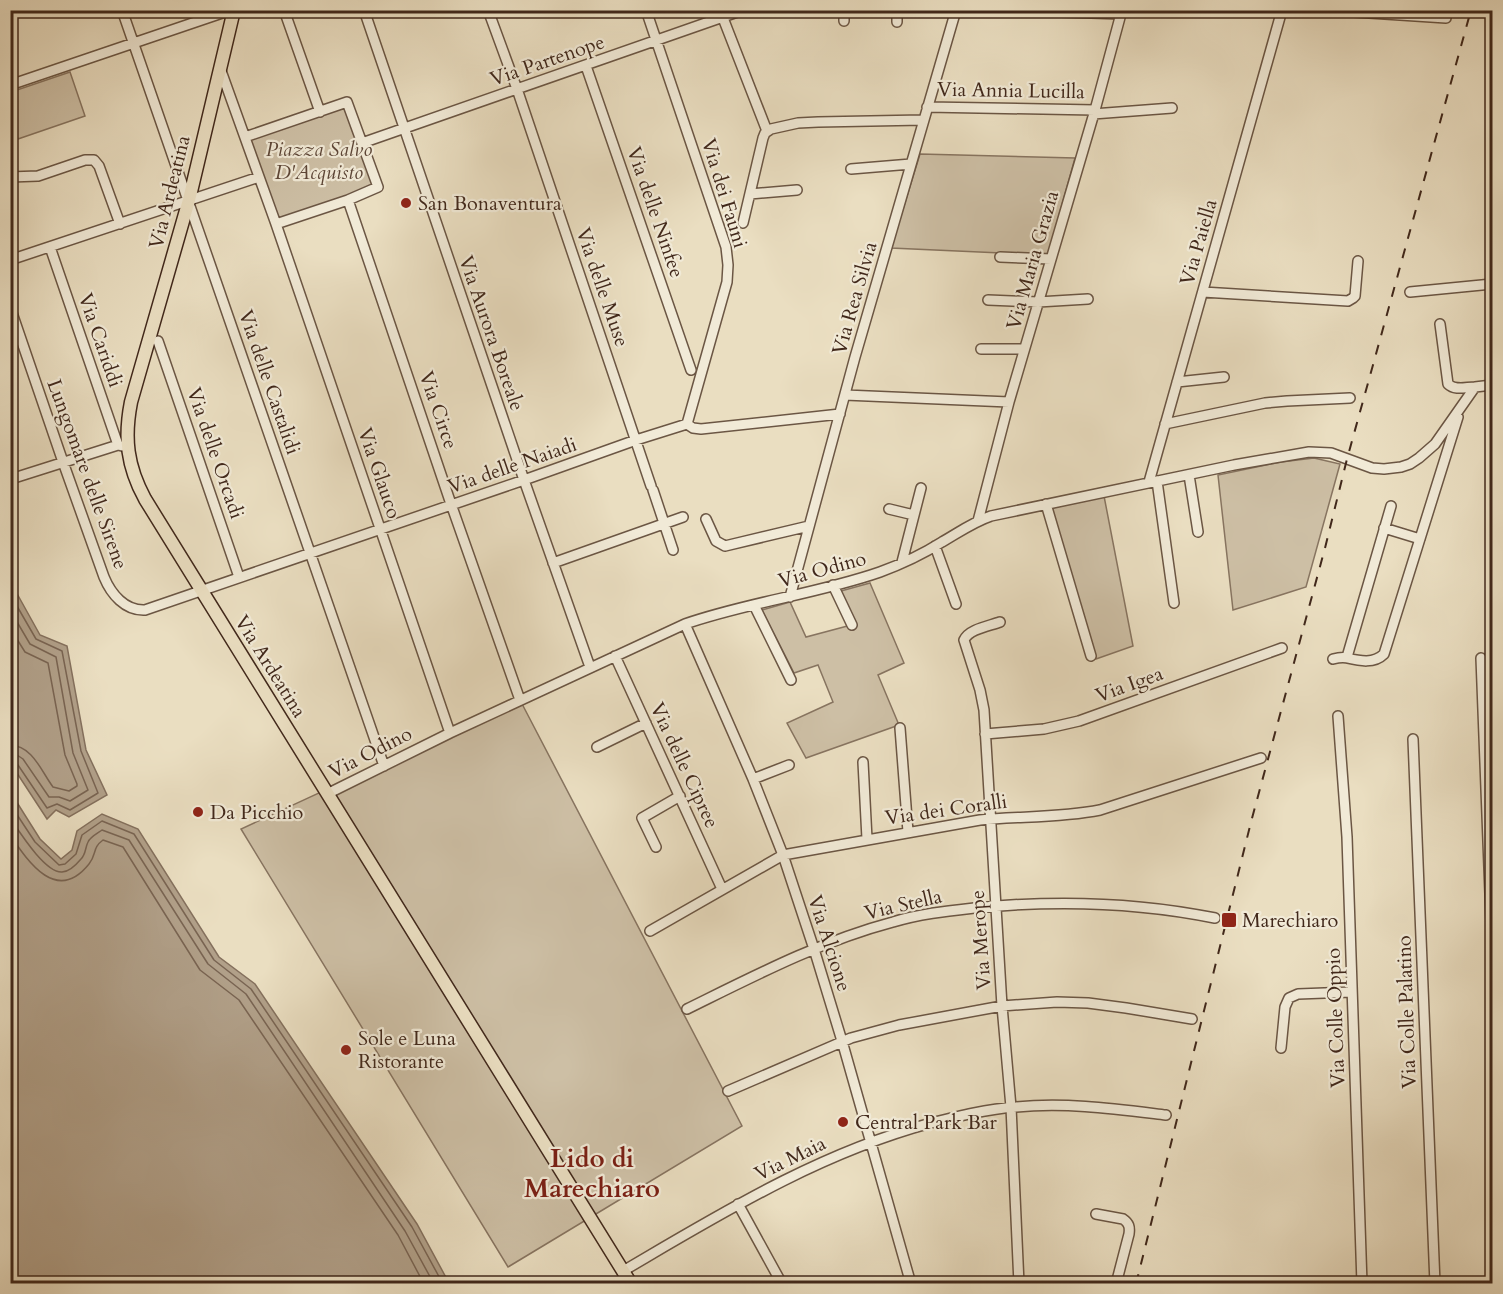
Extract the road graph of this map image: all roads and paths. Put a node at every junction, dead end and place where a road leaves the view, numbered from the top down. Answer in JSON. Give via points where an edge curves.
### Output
{"nodes":[{"id":1,"x":122,"y":10,"type":"edge"},
{"id":2,"x":233,"y":10,"type":"edge"},
{"id":3,"x":284,"y":10,"type":"edge"},
{"id":4,"x":364,"y":10,"type":"edge"},
{"id":5,"x":488,"y":10,"type":"edge"},
{"id":6,"x":646,"y":10,"type":"edge"},
{"id":7,"x":743,"y":10,"type":"edge"},
{"id":8,"x":844,"y":10,"type":"edge"},
{"id":9,"x":897,"y":10,"type":"edge"},
{"id":10,"x":956,"y":10,"type":"edge"},
{"id":11,"x":1000,"y":10,"type":"edge"},
{"id":12,"x":1282,"y":10,"type":"edge"},
{"id":13,"x":1323,"y":10,"type":"edge"},
{"id":14,"x":1121,"y":12,"type":"edge"},
{"id":15,"x":723,"y":18,"type":"junction"},
{"id":16,"x":1446,"y":18,"type":"dead end"},
{"id":17,"x":844,"y":21,"type":"dead end"},
{"id":18,"x":897,"y":22,"type":"dead end"},
{"id":19,"x":657,"y":41,"type":"junction"},
{"id":20,"x":134,"y":44,"type":"junction"},
{"id":21,"x":586,"y":66,"type":"junction"},
{"id":22,"x":220,"y":68,"type":"junction"},
{"id":23,"x":10,"y":85,"type":"edge"},
{"id":24,"x":517,"y":89,"type":"junction"},
{"id":25,"x":927,"y":107,"type":"junction"},
{"id":26,"x":1172,"y":108,"type":"dead end"},
{"id":27,"x":320,"y":112,"type":"junction"},
{"id":28,"x":1094,"y":112,"type":"junction"},
{"id":29,"x":923,"y":120,"type":"junction"},
{"id":30,"x":403,"y":128,"type":"junction"},
{"id":31,"x":766,"y":131,"type":"junction"},
{"id":32,"x":245,"y":137,"type":"junction"},
{"id":33,"x":362,"y":143,"type":"junction"},
{"id":34,"x":911,"y":165,"type":"junction"},
{"id":35,"x":851,"y":169,"type":"dead end"},
{"id":36,"x":10,"y":177,"type":"edge"},
{"id":37,"x":259,"y":177,"type":"junction"},
{"id":38,"x":797,"y":190,"type":"dead end"},
{"id":39,"x":750,"y":194,"type":"junction"},
{"id":40,"x":189,"y":200,"type":"junction"},
{"id":41,"x":348,"y":200,"type":"junction"},
{"id":42,"x":743,"y":223,"type":"dead end"},
{"id":43,"x":120,"y":224,"type":"junction"},
{"id":44,"x":276,"y":225,"type":"junction"},
{"id":45,"x":50,"y":247,"type":"junction"},
{"id":46,"x":1000,"y":257,"type":"dead end"},
{"id":47,"x":1051,"y":259,"type":"junction"},
{"id":48,"x":10,"y":260,"type":"edge"},
{"id":49,"x":1358,"y":261,"type":"dead end"},
{"id":50,"x":1492,"y":284,"type":"edge"},
{"id":51,"x":1203,"y":291,"type":"junction"},
{"id":52,"x":1410,"y":292,"type":"dead end"},
{"id":53,"x":1088,"y":299,"type":"dead end"},
{"id":54,"x":988,"y":300,"type":"dead end"},
{"id":55,"x":1038,"y":302,"type":"junction"},
{"id":56,"x":10,"y":307,"type":"edge"},
{"id":57,"x":1440,"y":324,"type":"dead end"},
{"id":58,"x":158,"y":341,"type":"dead end"},
{"id":59,"x":981,"y":349,"type":"dead end"},
{"id":60,"x":1024,"y":349,"type":"junction"},
{"id":61,"x":691,"y":370,"type":"dead end"},
{"id":62,"x":1224,"y":377,"type":"dead end"},
{"id":63,"x":1177,"y":382,"type":"junction"},
{"id":64,"x":1492,"y":385,"type":"edge"},
{"id":65,"x":1475,"y":387,"type":"junction"},
{"id":66,"x":845,"y":395,"type":"junction"},
{"id":67,"x":1350,"y":398,"type":"dead end"},
{"id":68,"x":1009,"y":402,"type":"junction"},
{"id":69,"x":1460,"y":409,"type":"junction"},
{"id":70,"x":840,"y":414,"type":"junction"},
{"id":71,"x":687,"y":424,"type":"junction"},
{"id":72,"x":1165,"y":424,"type":"junction"},
{"id":73,"x":636,"y":440,"type":"junction"},
{"id":74,"x":122,"y":446,"type":"junction"},
{"id":75,"x":63,"y":462,"type":"junction"},
{"id":76,"x":1189,"y":475,"type":"junction"},
{"id":77,"x":14,"y":478,"type":"dead end"},
{"id":78,"x":524,"y":480,"type":"junction"},
{"id":79,"x":1153,"y":482,"type":"junction"},
{"id":80,"x":921,"y":488,"type":"dead end"},
{"id":81,"x":452,"y":504,"type":"junction"},
{"id":82,"x":1046,"y":504,"type":"junction"},
{"id":83,"x":1391,"y":506,"type":"dead end"},
{"id":84,"x":889,"y":509,"type":"dead end"},
{"id":85,"x":914,"y":515,"type":"junction"},
{"id":86,"x":683,"y":517,"type":"dead end"},
{"id":87,"x":706,"y":519,"type":"dead end"},
{"id":88,"x":978,"y":521,"type":"junction"},
{"id":89,"x":664,"y":523,"type":"junction"},
{"id":90,"x":809,"y":526,"type":"junction"},
{"id":91,"x":1384,"y":528,"type":"junction"},
{"id":92,"x":380,"y":529,"type":"junction"},
{"id":93,"x":1197,"y":532,"type":"dead end"},
{"id":94,"x":1420,"y":538,"type":"junction"},
{"id":95,"x":935,"y":546,"type":"junction"},
{"id":96,"x":674,"y":550,"type":"dead end"},
{"id":97,"x":309,"y":553,"type":"junction"},
{"id":98,"x":902,"y":562,"type":"junction"},
{"id":99,"x":553,"y":563,"type":"junction"},
{"id":100,"x":239,"y":577,"type":"junction"},
{"id":101,"x":833,"y":585,"type":"junction"},
{"id":102,"x":202,"y":590,"type":"junction"},
{"id":103,"x":790,"y":597,"type":"junction"},
{"id":104,"x":1174,"y":603,"type":"dead end"},
{"id":105,"x":956,"y":604,"type":"dead end"},
{"id":106,"x":754,"y":605,"type":"junction"},
{"id":107,"x":1000,"y":622,"type":"dead end"},
{"id":108,"x":685,"y":624,"type":"junction"},
{"id":109,"x":852,"y":626,"type":"dead end"},
{"id":110,"x":1282,"y":648,"type":"dead end"},
{"id":111,"x":615,"y":656,"type":"junction"},
{"id":112,"x":1091,"y":656,"type":"dead end"},
{"id":113,"x":1347,"y":657,"type":"junction"},
{"id":114,"x":1481,"y":658,"type":"dead end"},
{"id":115,"x":1333,"y":659,"type":"dead end"},
{"id":116,"x":590,"y":667,"type":"junction"},
{"id":117,"x":791,"y":680,"type":"dead end"},
{"id":118,"x":520,"y":700,"type":"junction"},
{"id":119,"x":1338,"y":716,"type":"dead end"},
{"id":120,"x":646,"y":723,"type":"junction"},
{"id":121,"x":900,"y":728,"type":"dead end"},
{"id":122,"x":450,"y":733,"type":"junction"},
{"id":123,"x":985,"y":734,"type":"junction"},
{"id":124,"x":1413,"y":739,"type":"dead end"},
{"id":125,"x":597,"y":747,"type":"dead end"},
{"id":126,"x":1261,"y":758,"type":"dead end"},
{"id":127,"x":863,"y":762,"type":"dead end"},
{"id":128,"x":789,"y":765,"type":"dead end"},
{"id":129,"x":384,"y":766,"type":"junction"},
{"id":130,"x":753,"y":779,"type":"junction"},
{"id":131,"x":327,"y":794,"type":"junction"},
{"id":132,"x":680,"y":796,"type":"junction"},
{"id":133,"x":990,"y":819,"type":"junction"},
{"id":134,"x":908,"y":832,"type":"junction"},
{"id":135,"x":867,"y":839,"type":"junction"},
{"id":136,"x":656,"y":847,"type":"dead end"},
{"id":137,"x":783,"y":855,"type":"junction"},
{"id":138,"x":722,"y":889,"type":"junction"},
{"id":139,"x":996,"y":905,"type":"junction"},
{"id":140,"x":1215,"y":918,"type":"dead end"},
{"id":141,"x":650,"y":931,"type":"dead end"},
{"id":142,"x":1492,"y":946,"type":"edge"},
{"id":143,"x":814,"y":949,"type":"junction"},
{"id":144,"x":1351,"y":992,"type":"junction"},
{"id":145,"x":1002,"y":1006,"type":"junction"},
{"id":146,"x":687,"y":1008,"type":"dead end"},
{"id":147,"x":1192,"y":1018,"type":"dead end"},
{"id":148,"x":842,"y":1041,"type":"junction"},
{"id":149,"x":1281,"y":1048,"type":"dead end"},
{"id":150,"x":728,"y":1091,"type":"dead end"},
{"id":151,"x":1011,"y":1107,"type":"junction"},
{"id":152,"x":1166,"y":1115,"type":"dead end"},
{"id":153,"x":871,"y":1142,"type":"junction"},
{"id":154,"x":738,"y":1204,"type":"junction"},
{"id":155,"x":1096,"y":1214,"type":"dead end"},
{"id":156,"x":623,"y":1271,"type":"junction"},
{"id":157,"x":631,"y":1284,"type":"edge"},
{"id":158,"x":782,"y":1284,"type":"edge"},
{"id":159,"x":910,"y":1284,"type":"edge"},
{"id":160,"x":1019,"y":1284,"type":"edge"},
{"id":161,"x":1116,"y":1284,"type":"edge"},
{"id":162,"x":1362,"y":1284,"type":"edge"},
{"id":163,"x":1435,"y":1284,"type":"edge"}],
"edges":[{"from":1,"to":20,"type":"street","name":"Via delle Castalidi"},
{"from":2,"to":20,"type":"street"},
{"from":2,"to":22,"type":"main road","name":"Via Ardeatina"},
{"from":3,"to":27,"type":"street"},
{"from":4,"to":30,"type":"street","name":"Via Aurora Boreale"},
{"from":5,"to":24,"type":"street","name":"Via delle Muse"},
{"from":6,"to":19,"type":"street","name":"Via dei Fauni"},
{"from":7,"to":15,"type":"street","name":"Via Partenope"},
{"from":8,"to":17,"type":"street"},
{"from":9,"to":18,"type":"street"},
{"from":10,"to":25,"type":"street","name":"Via Rea Silvia"},
{"from":11,"to":14,"type":"street"},
{"from":12,"to":51,"type":"street","name":"Via Paiella"},
{"from":13,"to":16,"type":"street"},
{"from":14,"to":28,"type":"street","name":"Via Maria Grazia"},
{"from":15,"to":19,"type":"street","name":"Via Partenope"},
{"from":15,"to":31,"type":"street"},
{"from":19,"to":21,"type":"street","name":"Via Partenope"},
{"from":19,"to":71,"type":"street","name":"Via dei Fauni","via":[[728,260],[727,282]]},
{"from":20,"to":23,"type":"street"},
{"from":20,"to":40,"type":"street","name":"Via delle Castalidi"},
{"from":21,"to":24,"type":"street","name":"Via Partenope"},
{"from":21,"to":61,"type":"street","name":"Via delle Ninfee"},
{"from":22,"to":32,"type":"street"},
{"from":22,"to":40,"type":"main road","name":"Via Ardeatina"},
{"from":24,"to":30,"type":"street","name":"Via Partenope"},
{"from":24,"to":73,"type":"street","name":"Via delle Muse"},
{"from":25,"to":28,"type":"street","name":"Via Annia Lucilla"},
{"from":25,"to":29,"type":"street","name":"Via Rea Silvia"},
{"from":26,"to":28,"type":"street","name":"Via Annia Lucilla"},
{"from":27,"to":32,"type":"street"},
{"from":27,"to":33,"type":"street","via":[[347,102]]},
{"from":28,"to":47,"type":"street","name":"Via Maria Grazia"},
{"from":29,"to":31,"type":"street","via":[[811,122]]},
{"from":29,"to":34,"type":"street","name":"Via Rea Silvia"},
{"from":30,"to":33,"type":"street","name":"Via Partenope"},
{"from":30,"to":78,"type":"street","name":"Via Aurora Boreale"},
{"from":31,"to":39,"type":"street"},
{"from":32,"to":37,"type":"street"},
{"from":33,"to":41,"type":"street","via":[[378,187]]},
{"from":34,"to":35,"type":"street"},
{"from":34,"to":66,"type":"street","name":"Via Rea Silvia"},
{"from":36,"to":43,"type":"street","via":[[34,177],[94,160]]},
{"from":37,"to":40,"type":"street"},
{"from":37,"to":44,"type":"street"},
{"from":38,"to":39,"type":"street"},
{"from":39,"to":42,"type":"street"},
{"from":40,"to":43,"type":"street"},
{"from":40,"to":74,"type":"main road","name":"Via Ardeatina","via":[[135,386]]},
{"from":40,"to":97,"type":"street","name":"Via delle Castalidi"},
{"from":41,"to":44,"type":"street"},
{"from":41,"to":81,"type":"street","name":"Via Circe"},
{"from":43,"to":45,"type":"street"},
{"from":44,"to":92,"type":"street","name":"Via Glauco"},
{"from":45,"to":48,"type":"street"},
{"from":45,"to":74,"type":"street","name":"Via Cariddi"},
{"from":46,"to":47,"type":"street"},
{"from":47,"to":55,"type":"street","name":"Via Maria Grazia"},
{"from":49,"to":51,"type":"street","via":[[1355,294],[1350,300]]},
{"from":50,"to":52,"type":"street"},
{"from":51,"to":63,"type":"street","name":"Via Paiella"},
{"from":53,"to":55,"type":"street"},
{"from":54,"to":55,"type":"street"},
{"from":55,"to":60,"type":"street","name":"Via Maria Grazia"},
{"from":56,"to":75,"type":"street","name":"Lungomare delle Sirene"},
{"from":57,"to":65,"type":"street","via":[[1448,384],[1456,388]]},
{"from":58,"to":100,"type":"street","name":"Via delle Orcadi"},
{"from":59,"to":60,"type":"street"},
{"from":60,"to":68,"type":"street","name":"Via Maria Grazia"},
{"from":62,"to":63,"type":"street"},
{"from":63,"to":72,"type":"street","name":"Via Paiella"},
{"from":64,"to":65,"type":"street"},
{"from":65,"to":69,"type":"street","name":"Via Odino"},
{"from":66,"to":68,"type":"street"},
{"from":66,"to":70,"type":"street","name":"Via Rea Silvia"},
{"from":67,"to":72,"type":"street","via":[[1266,403]]},
{"from":68,"to":88,"type":"street","name":"Via Maria Grazia"},
{"from":69,"to":76,"type":"street","name":"Via Odino","via":[[1435,444],[1401,467],[1378,469],[1331,453],[1309,452]]},
{"from":69,"to":94,"type":"street"},
{"from":70,"to":71,"type":"street","name":"Via delle Naiadi","via":[[701,429]]},
{"from":70,"to":90,"type":"street","name":"Via Rea Silvia"},
{"from":71,"to":73,"type":"street","name":"Via delle Naiadi"},
{"from":72,"to":79,"type":"street","name":"Via Paiella"},
{"from":73,"to":78,"type":"street","name":"Via delle Naiadi"},
{"from":73,"to":89,"type":"street","name":"Via delle Muse"},
{"from":74,"to":75,"type":"street"},
{"from":74,"to":102,"type":"main road","name":"Via Ardeatina","via":[[141,492]]},
{"from":75,"to":77,"type":"street"},
{"from":75,"to":102,"type":"street","name":"Lungomare delle Sirene","via":[[104,577],[122,602],[142,610]]},
{"from":76,"to":79,"type":"street","name":"Via Odino"},
{"from":76,"to":93,"type":"street"},
{"from":78,"to":81,"type":"street","name":"Via delle Naiadi"},
{"from":78,"to":99,"type":"street","name":"Via Aurora Boreale"},
{"from":79,"to":82,"type":"street","name":"Via Odino"},
{"from":79,"to":104,"type":"street"},
{"from":80,"to":85,"type":"street"},
{"from":81,"to":92,"type":"street","name":"Via delle Naiadi"},
{"from":81,"to":118,"type":"street","name":"Via Circe"},
{"from":82,"to":88,"type":"street","name":"Via Odino"},
{"from":82,"to":112,"type":"street"},
{"from":83,"to":91,"type":"street"},
{"from":84,"to":85,"type":"street"},
{"from":85,"to":98,"type":"street"},
{"from":86,"to":89,"type":"street"},
{"from":87,"to":90,"type":"street","via":[[716,541],[725,546]]},
{"from":88,"to":95,"type":"street","name":"Via Odino"},
{"from":89,"to":96,"type":"street","name":"Via delle Muse"},
{"from":89,"to":99,"type":"street"},
{"from":90,"to":103,"type":"street","name":"Via Rea Silvia"},
{"from":91,"to":94,"type":"street"},
{"from":91,"to":113,"type":"street"},
{"from":92,"to":97,"type":"street","name":"Via delle Naiadi"},
{"from":92,"to":122,"type":"street","name":"Via Glauco"},
{"from":94,"to":113,"type":"street","via":[[1384,654],[1374,660]]},
{"from":95,"to":98,"type":"street","name":"Via Odino"},
{"from":95,"to":105,"type":"street"},
{"from":97,"to":100,"type":"street","name":"Via delle Naiadi"},
{"from":97,"to":129,"type":"street","name":"Via delle Castalidi"},
{"from":98,"to":101,"type":"street","name":"Via Odino"},
{"from":99,"to":116,"type":"street","name":"Via Aurora Boreale"},
{"from":100,"to":102,"type":"street","name":"Via delle Naiadi"},
{"from":101,"to":103,"type":"street","name":"Via Odino"},
{"from":101,"to":109,"type":"street"},
{"from":102,"to":131,"type":"main road","name":"Via Ardeatina"},
{"from":103,"to":106,"type":"street","name":"Via Odino"},
{"from":106,"to":108,"type":"street","name":"Via Odino"},
{"from":106,"to":117,"type":"street"},
{"from":107,"to":123,"type":"street","name":"Via Merope","via":[[964,637],[982,697]]},
{"from":108,"to":111,"type":"street","name":"Via Odino"},
{"from":108,"to":130,"type":"street","name":"Via Alcione"},
{"from":110,"to":123,"type":"street","name":"Via Igea","via":[[1074,722]]},
{"from":111,"to":116,"type":"street","name":"Via Odino"},
{"from":111,"to":120,"type":"street","name":"Via delle Cipree"},
{"from":113,"to":115,"type":"street"},
{"from":114,"to":142,"type":"street"},
{"from":116,"to":118,"type":"street","name":"Via Odino"},
{"from":118,"to":122,"type":"street","name":"Via Odino"},
{"from":119,"to":144,"type":"street","name":"Via Colle Oppio","via":[[1347,837]]},
{"from":120,"to":125,"type":"street"},
{"from":120,"to":132,"type":"street","name":"Via delle Cipree"},
{"from":121,"to":134,"type":"street"},
{"from":122,"to":129,"type":"street","name":"Via Odino"},
{"from":123,"to":133,"type":"street","name":"Via Merope"},
{"from":124,"to":163,"type":"street","name":"Via Colle Palatino"},
{"from":126,"to":133,"type":"street","name":"Via dei Coralli","via":[[1100,810]]},
{"from":127,"to":135,"type":"street"},
{"from":128,"to":130,"type":"street"},
{"from":129,"to":131,"type":"street","name":"Via Odino"},
{"from":130,"to":137,"type":"street","name":"Via Alcione"},
{"from":131,"to":156,"type":"main road","name":"Via Ardeatina"},
{"from":132,"to":136,"type":"street","via":[[642,818]]},
{"from":132,"to":138,"type":"street","name":"Via delle Cipree"},
{"from":133,"to":134,"type":"street","name":"Via dei Coralli"},
{"from":133,"to":139,"type":"street","name":"Via Merope"},
{"from":134,"to":135,"type":"street","name":"Via dei Coralli"},
{"from":135,"to":137,"type":"street","name":"Via dei Coralli"},
{"from":137,"to":138,"type":"street","name":"Via dei Coralli"},
{"from":137,"to":143,"type":"street","name":"Via Alcione"},
{"from":138,"to":141,"type":"street","name":"Via dei Coralli"},
{"from":139,"to":140,"type":"street","name":"Via Stella","via":[[1114,905]]},
{"from":139,"to":143,"type":"street","name":"Via Stella","via":[[900,920]]},
{"from":139,"to":145,"type":"street","name":"Via Merope"},
{"from":143,"to":146,"type":"street","name":"Via Stella"},
{"from":143,"to":148,"type":"street","name":"Via Alcione"},
{"from":144,"to":149,"type":"street","via":[[1298,994],[1289,998]]},
{"from":144,"to":162,"type":"street","name":"Via Colle Oppio"},
{"from":145,"to":147,"type":"street","via":[[1088,1003]]},
{"from":145,"to":148,"type":"street","via":[[899,1025]]},
{"from":145,"to":151,"type":"street","name":"Via Merope"},
{"from":148,"to":150,"type":"street"},
{"from":148,"to":153,"type":"street","name":"Via Alcione"},
{"from":151,"to":152,"type":"street","name":"Via Maia","via":[[1084,1106]]},
{"from":151,"to":153,"type":"street","name":"Via Maia","via":[[940,1121]]},
{"from":151,"to":160,"type":"street","name":"Via Merope"},
{"from":153,"to":154,"type":"street","name":"Via Maia"},
{"from":153,"to":159,"type":"street","name":"Via Alcione"},
{"from":154,"to":156,"type":"street","name":"Via Maia"},
{"from":154,"to":158,"type":"street"},
{"from":155,"to":161,"type":"street","via":[[1120,1218],[1129,1227]]},
{"from":156,"to":157,"type":"main road","name":"Via Ardeatina"}]}
